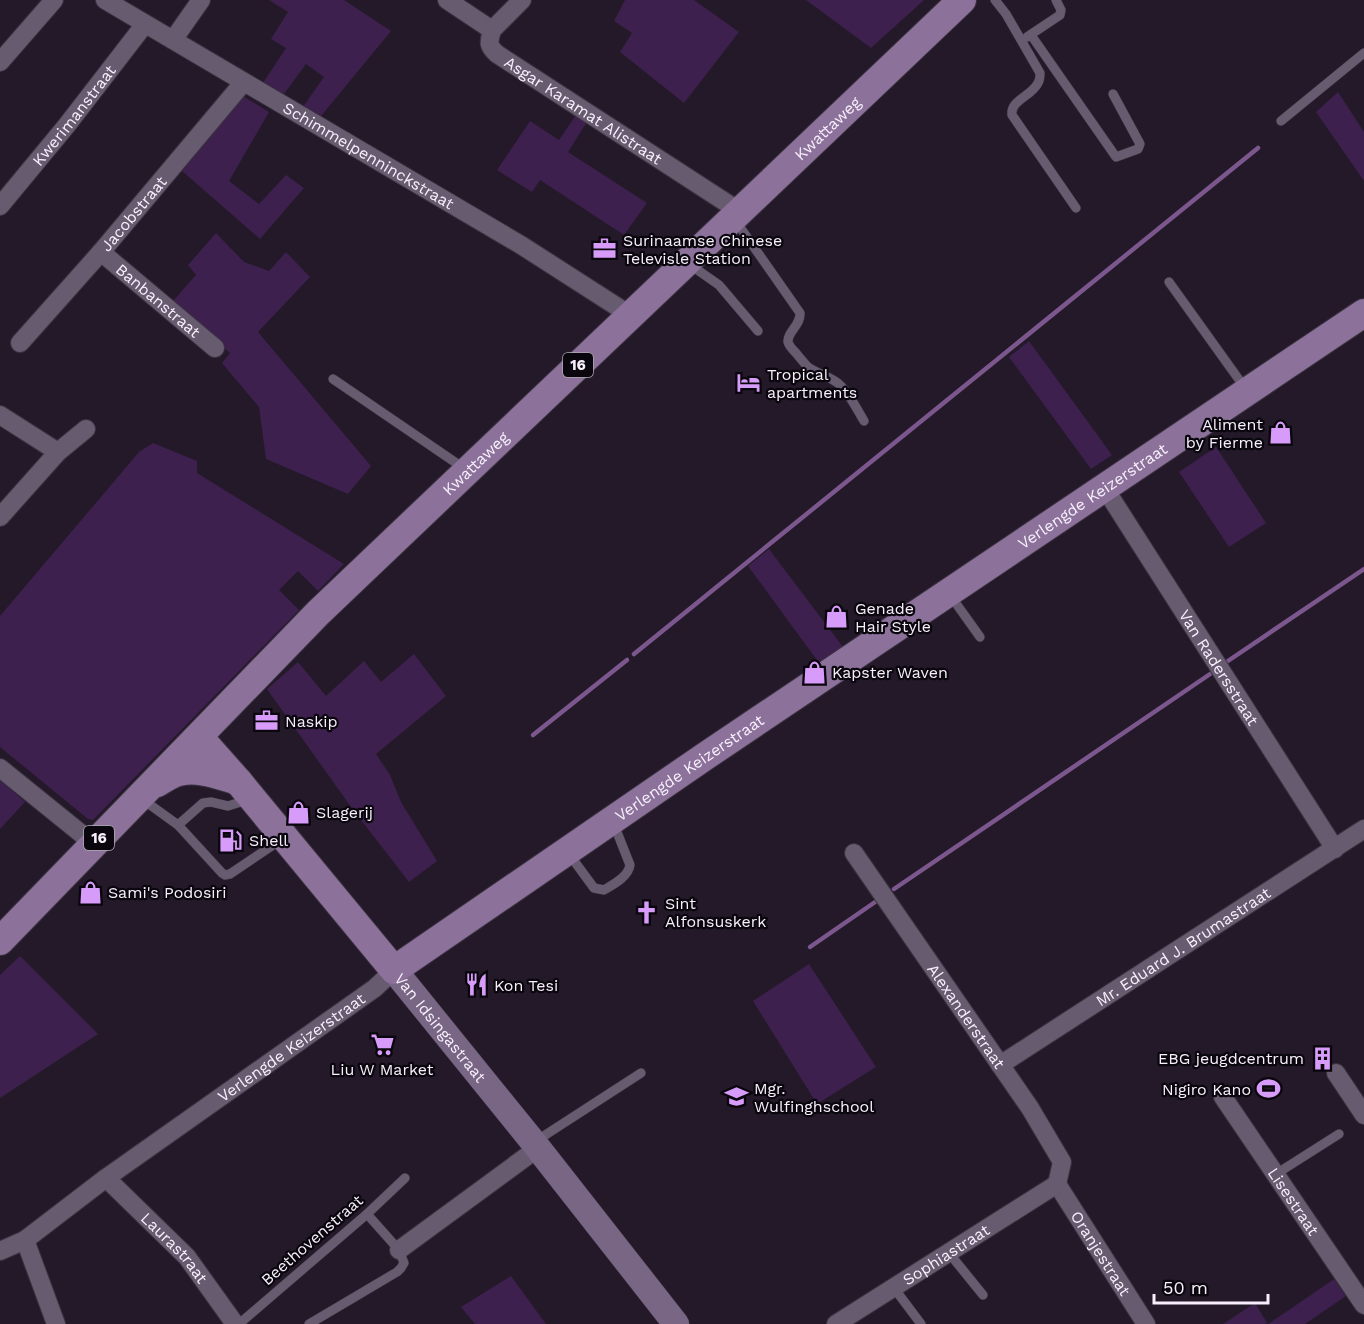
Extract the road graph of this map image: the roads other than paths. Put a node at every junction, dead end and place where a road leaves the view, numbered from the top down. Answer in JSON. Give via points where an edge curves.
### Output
{"nodes":[{"id":1,"x":54,"y":0,"type":"edge"},
{"id":2,"x":105,"y":0,"type":"edge"},
{"id":3,"x":201,"y":0,"type":"edge"},
{"id":4,"x":447,"y":0,"type":"edge"},
{"id":5,"x":522,"y":0,"type":"edge"},
{"id":6,"x":962,"y":0,"type":"edge"},
{"id":7,"x":994,"y":0,"type":"edge"},
{"id":8,"x":1056,"y":0,"type":"edge"},
{"id":9,"x":145,"y":24,"type":"junction"},
{"id":10,"x":492,"y":30,"type":"junction"},
{"id":11,"x":1031,"y":35,"type":"junction"},
{"id":12,"x":173,"y":40,"type":"junction"},
{"id":13,"x":1022,"y":40,"type":"junction"},
{"id":14,"x":1364,"y":53,"type":"edge"},
{"id":15,"x":0,"y":62,"type":"edge"},
{"id":16,"x":243,"y":82,"type":"junction"},
{"id":17,"x":1113,"y":94,"type":"dead end"},
{"id":18,"x":1281,"y":121,"type":"dead end"},
{"id":19,"x":0,"y":206,"type":"edge"},
{"id":20,"x":1076,"y":208,"type":"dead end"},
{"id":21,"x":736,"y":214,"type":"junction"},
{"id":22,"x":101,"y":252,"type":"junction"},
{"id":23,"x":687,"y":261,"type":"junction"},
{"id":24,"x":1169,"y":282,"type":"dead end"},
{"id":25,"x":1364,"y":313,"type":"edge"},
{"id":26,"x":630,"y":315,"type":"junction"},
{"id":27,"x":758,"y":331,"type":"dead end"},
{"id":28,"x":20,"y":343,"type":"dead end"},
{"id":29,"x":215,"y":348,"type":"dead end"},
{"id":30,"x":333,"y":379,"type":"dead end"},
{"id":31,"x":1248,"y":392,"type":"junction"},
{"id":32,"x":0,"y":415,"type":"edge"},
{"id":33,"x":864,"y":420,"type":"dead end"},
{"id":34,"x":86,"y":429,"type":"dead end"},
{"id":35,"x":58,"y":452,"type":"junction"},
{"id":36,"x":467,"y":471,"type":"junction"},
{"id":37,"x":1104,"y":487,"type":"junction"},
{"id":38,"x":0,"y":517,"type":"edge"},
{"id":39,"x":948,"y":593,"type":"junction"},
{"id":40,"x":980,"y":637,"type":"dead end"},
{"id":41,"x":199,"y":736,"type":"junction"},
{"id":42,"x":0,"y":768,"type":"edge"},
{"id":43,"x":245,"y":790,"type":"junction"},
{"id":44,"x":143,"y":794,"type":"junction"},
{"id":45,"x":612,"y":820,"type":"junction"},
{"id":46,"x":178,"y":825,"type":"junction"},
{"id":47,"x":1364,"y":829,"type":"edge"},
{"id":48,"x":284,"y":838,"type":"junction"},
{"id":49,"x":94,"y":843,"type":"junction"},
{"id":50,"x":1335,"y":849,"type":"junction"},
{"id":51,"x":567,"y":851,"type":"junction"},
{"id":52,"x":854,"y":853,"type":"dead end"},
{"id":53,"x":0,"y":941,"type":"edge"},
{"id":54,"x":393,"y":970,"type":"junction"},
{"id":55,"x":1000,"y":1065,"type":"junction"},
{"id":56,"x":1336,"y":1072,"type":"dead end"},
{"id":57,"x":641,"y":1073,"type":"dead end"},
{"id":58,"x":1223,"y":1097,"type":"dead end"},
{"id":59,"x":1364,"y":1115,"type":"edge"},
{"id":60,"x":1338,"y":1134,"type":"dead end"},
{"id":61,"x":536,"y":1145,"type":"junction"},
{"id":62,"x":1276,"y":1174,"type":"junction"},
{"id":63,"x":106,"y":1178,"type":"junction"},
{"id":64,"x":405,"y":1178,"type":"dead end"},
{"id":65,"x":1057,"y":1184,"type":"junction"},
{"id":66,"x":367,"y":1214,"type":"junction"},
{"id":67,"x":25,"y":1240,"type":"junction"},
{"id":68,"x":399,"y":1250,"type":"junction"},
{"id":69,"x":0,"y":1251,"type":"edge"},
{"id":70,"x":948,"y":1253,"type":"junction"},
{"id":71,"x":894,"y":1288,"type":"junction"},
{"id":72,"x":983,"y":1295,"type":"dead end"},
{"id":73,"x":1364,"y":1305,"type":"edge"},
{"id":74,"x":56,"y":1324,"type":"edge"},
{"id":75,"x":237,"y":1324,"type":"edge"},
{"id":76,"x":309,"y":1324,"type":"edge"},
{"id":77,"x":675,"y":1324,"type":"edge"},
{"id":78,"x":836,"y":1324,"type":"edge"},
{"id":79,"x":921,"y":1324,"type":"edge"},
{"id":80,"x":1146,"y":1324,"type":"edge"}],
"edges":[{"from":1,"to":15,"type":"street"},
{"from":2,"to":9,"type":"street","name":"Schimmelpenninckstraat"},
{"from":3,"to":12,"type":"street"},
{"from":4,"to":10,"type":"street"},
{"from":5,"to":10,"type":"street"},
{"from":6,"to":21,"type":"main road","name":"Kwattaweg","number":"16"},
{"from":7,"to":13,"type":"lane"},
{"from":8,"to":11,"type":"lane","via":[[1060,15]]},
{"from":9,"to":12,"type":"street","name":"Schimmelpenninckstraat"},
{"from":9,"to":19,"type":"street","name":"Kwerimanstraat"},
{"from":10,"to":21,"type":"street","name":"Asgar Karamat Alistraat","via":[[489,42],[497,54]]},
{"from":11,"to":13,"type":"lane"},
{"from":11,"to":17,"type":"lane","via":[[1117,157],[1140,146]]},
{"from":12,"to":16,"type":"street","name":"Schimmelpenninckstraat"},
{"from":13,"to":20,"type":"lane","via":[[1040,73],[1030,93],[1014,105],[1012,116]]},
{"from":14,"to":18,"type":"lane"},
{"from":16,"to":22,"type":"street","name":"Jacobstraat"},
{"from":16,"to":26,"type":"street","name":"Schimmelpenninckstraat","via":[[521,245]]},
{"from":21,"to":23,"type":"main road","name":"Kwattaweg","number":"16"},
{"from":21,"to":33,"type":"lane","via":[[801,315],[789,336],[790,347],[807,366],[840,386]]},
{"from":22,"to":28,"type":"street","name":"Jacobstraat"},
{"from":22,"to":29,"type":"street","name":"Banbanstraat"},
{"from":23,"to":26,"type":"main road","name":"Kwattaweg","number":"16"},
{"from":23,"to":27,"type":"lane","via":[[719,285]]},
{"from":24,"to":31,"type":"lane"},
{"from":25,"to":31,"type":"main road","name":"Verlengde Keizerstraat"},
{"from":26,"to":36,"type":"main road","name":"Kwattaweg","number":"16"},
{"from":30,"to":36,"type":"lane"},
{"from":31,"to":37,"type":"main road","name":"Verlengde Keizerstraat"},
{"from":32,"to":35,"type":"street"},
{"from":34,"to":35,"type":"street"},
{"from":35,"to":38,"type":"street"},
{"from":36,"to":41,"type":"main road","name":"Kwattaweg","number":"16","via":[[318,613]]},
{"from":37,"to":39,"type":"main road","name":"Verlengde Keizerstraat"},
{"from":37,"to":50,"type":"street","name":"Van Radersstraat"},
{"from":39,"to":40,"type":"lane"},
{"from":39,"to":45,"type":"main road","name":"Verlengde Keizerstraat"},
{"from":41,"to":43,"type":"main road","name":"Van Idsingastraat"},
{"from":41,"to":44,"type":"main road","name":"Kwattaweg","number":"16"},
{"from":42,"to":49,"type":"street"},
{"from":43,"to":44,"type":"main road","via":[[206,772],[192,770],[172,775]]},
{"from":43,"to":46,"type":"lane","via":[[228,806],[203,803]]},
{"from":43,"to":48,"type":"main road","name":"Van Idsingastraat"},
{"from":44,"to":46,"type":"lane"},
{"from":44,"to":49,"type":"main road","name":"Kwattaweg","number":"16"},
{"from":45,"to":51,"type":"main road","name":"Verlengde Keizerstraat"},
{"from":45,"to":51,"type":"lane","via":[[630,865],[628,873],[612,885],[604,890],[594,888]]},
{"from":46,"to":48,"type":"lane","via":[[225,875]]},
{"from":47,"to":50,"type":"street","name":"Mr. Eduard J. Brumastraat"},
{"from":48,"to":54,"type":"main road","name":"Van Idsingastraat"},
{"from":49,"to":53,"type":"main road","name":"Kwattaweg","number":"16"},
{"from":50,"to":55,"type":"street","name":"Mr. Eduard J. Brumastraat"},
{"from":51,"to":54,"type":"main road","name":"Verlengde Keizerstraat"},
{"from":52,"to":55,"type":"street","name":"Alexanderstraat"},
{"from":54,"to":61,"type":"main road","name":"Van Idsingastraat"},
{"from":54,"to":63,"type":"street","name":"Verlengde Keizerstraat","via":[[375,988]]},
{"from":55,"to":65,"type":"street","name":"Alexanderstraat","via":[[1062,1162]]},
{"from":56,"to":59,"type":"street"},
{"from":57,"to":61,"type":"lane"},
{"from":58,"to":62,"type":"street","name":"Lisestraat"},
{"from":60,"to":62,"type":"lane"},
{"from":61,"to":68,"type":"street"},
{"from":61,"to":77,"type":"main road","name":"Van Idsingastraat"},
{"from":62,"to":73,"type":"street","name":"Lisestraat"},
{"from":63,"to":67,"type":"street","name":"Verlengde Keizerstraat"},
{"from":63,"to":75,"type":"street","name":"Laurastraat","via":[[187,1257]]},
{"from":64,"to":66,"type":"lane","name":"Beethovenstraat"},
{"from":65,"to":70,"type":"street","name":"Sophiastraat"},
{"from":65,"to":80,"type":"street","name":"Oranjestraat"},
{"from":66,"to":68,"type":"lane"},
{"from":66,"to":75,"type":"lane","name":"Beethovenstraat"},
{"from":67,"to":69,"type":"street","name":"Verlengde Keizerstraat"},
{"from":67,"to":74,"type":"street"},
{"from":68,"to":76,"type":"lane","via":[[404,1263],[401,1268]]},
{"from":70,"to":71,"type":"street","name":"Sophiastraat"},
{"from":70,"to":72,"type":"lane"},
{"from":71,"to":78,"type":"street","name":"Sophiastraat"},
{"from":71,"to":79,"type":"lane"}]}
